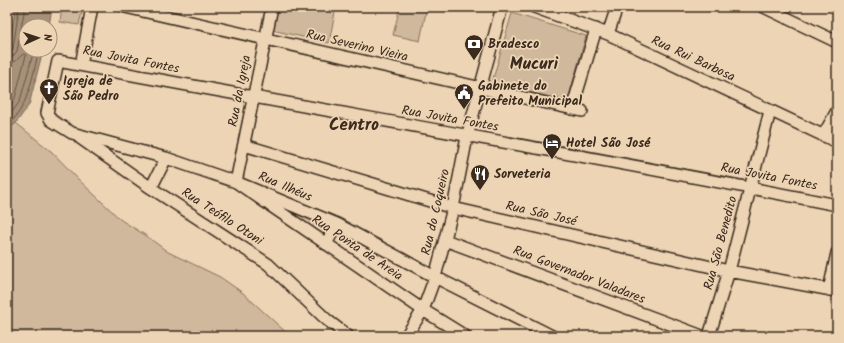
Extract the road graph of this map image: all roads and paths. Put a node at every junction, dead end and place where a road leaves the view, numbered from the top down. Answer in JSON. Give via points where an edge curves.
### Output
{"nodes":[{"id":1,"x":92,"y":7,"type":"edge"},
{"id":2,"x":125,"y":7,"type":"edge"},
{"id":3,"x":272,"y":7,"type":"edge"},
{"id":4,"x":502,"y":7,"type":"edge"},
{"id":5,"x":534,"y":7,"type":"edge"},
{"id":6,"x":617,"y":7,"type":"edge"},
{"id":7,"x":764,"y":7,"type":"edge"},
{"id":8,"x":596,"y":30,"type":"junction"},
{"id":9,"x":608,"y":34,"type":"junction"},
{"id":10,"x":265,"y":39,"type":"junction"},
{"id":11,"x":837,"y":42,"type":"edge"},
{"id":12,"x":58,"y":61,"type":"joint"},
{"id":13,"x":81,"y":65,"type":"junction"},
{"id":14,"x":480,"y":89,"type":"junction"},
{"id":15,"x":253,"y":98,"type":"junction"},
{"id":16,"x":770,"y":111,"type":"junction"},
{"id":17,"x":837,"y":111,"type":"edge"},
{"id":18,"x":72,"y":133,"type":"junction"},
{"id":19,"x":823,"y":136,"type":"junction"},
{"id":20,"x":468,"y":137,"type":"junction"},
{"id":21,"x":837,"y":142,"type":"edge"},
{"id":22,"x":244,"y":145,"type":"junction"},
{"id":23,"x":166,"y":158,"type":"junction"},
{"id":24,"x":236,"y":182,"type":"junction"},
{"id":25,"x":151,"y":188,"type":"junction"},
{"id":26,"x":750,"y":188,"type":"junction"},
{"id":27,"x":837,"y":205,"type":"edge"},
{"id":28,"x":453,"y":208,"type":"junction"},
{"id":29,"x":337,"y":224,"type":"junction"},
{"id":30,"x":445,"y":240,"type":"junction"},
{"id":31,"x":326,"y":244,"type":"junction"},
{"id":32,"x":837,"y":253,"type":"edge"},
{"id":33,"x":728,"y":271,"type":"junction"},
{"id":34,"x":434,"y":277,"type":"junction"},
{"id":35,"x":833,"y":291,"type":"edge"},
{"id":36,"x":423,"y":310,"type":"junction"},
{"id":37,"x":348,"y":336,"type":"edge"},
{"id":38,"x":406,"y":336,"type":"edge"},
{"id":39,"x":465,"y":336,"type":"edge"},
{"id":40,"x":552,"y":336,"type":"edge"},
{"id":41,"x":702,"y":336,"type":"edge"},
{"id":42,"x":709,"y":336,"type":"edge"}],
"edges":[{"from":1,"to":13,"type":"street"},
{"from":2,"to":10,"type":"street","name":"Rua Severino Vieira"},
{"from":3,"to":10,"type":"street","name":"Rua da Igreja"},
{"from":4,"to":14,"type":"street","name":"Rua do Coqueiro"},
{"from":5,"to":8,"type":"street","name":"Rua Rui Barbosa"},
{"from":6,"to":9,"type":"street"},
{"from":7,"to":11,"type":"street"},
{"from":8,"to":9,"type":"street","name":"Rua Rui Barbosa"},
{"from":8,"to":14,"type":"street","name":"Rua Severino Vieira","via":[[577,110]]},
{"from":9,"to":16,"type":"street","name":"Rua Rui Barbosa"},
{"from":10,"to":14,"type":"street","name":"Rua Severino Vieira"},
{"from":10,"to":15,"type":"street","name":"Rua da Igreja"},
{"from":12,"to":13,"type":"street","name":"Rua Jovita Fontes"},
{"from":12,"to":18,"type":"street","name":"Rua Ilhéus","via":[[47,113],[51,120]]},
{"from":13,"to":15,"type":"street","name":"Rua Jovita Fontes"},
{"from":14,"to":20,"type":"street","name":"Rua do Coqueiro"},
{"from":15,"to":20,"type":"street","name":"Rua Jovita Fontes"},
{"from":15,"to":22,"type":"street","name":"Rua da Igreja"},
{"from":16,"to":19,"type":"street","name":"Rua Rui Barbosa"},
{"from":16,"to":26,"type":"street","name":"Rua São Benedito"},
{"from":17,"to":19,"type":"street"},
{"from":18,"to":23,"type":"street","name":"Rua Ilhéus"},
{"from":18,"to":25,"type":"street","name":"Rua Teófilo Otoni"},
{"from":19,"to":21,"type":"street","name":"Rua Rui Barbosa"},
{"from":20,"to":26,"type":"street","name":"Rua Jovita Fontes"},
{"from":20,"to":28,"type":"street","name":"Rua do Coqueiro"},
{"from":22,"to":24,"type":"street","name":"Rua da Igreja"},
{"from":22,"to":28,"type":"street","name":"Rua São José"},
{"from":23,"to":24,"type":"street","name":"Rua Ilhéus"},
{"from":23,"to":25,"type":"street"},
{"from":24,"to":29,"type":"street","name":"Rua Ilhéus"},
{"from":24,"to":31,"type":"street","name":"Rua Ponta de Areia"},
{"from":25,"to":37,"type":"street","name":"Rua Teófilo Otoni","via":[[268,264],[327,320]]},
{"from":26,"to":27,"type":"street","name":"Rua Jovita Fontes"},
{"from":26,"to":33,"type":"street","name":"Rua São Benedito"},
{"from":28,"to":30,"type":"street","name":"Rua do Coqueiro"},
{"from":28,"to":33,"type":"street","name":"Rua São José"},
{"from":29,"to":31,"type":"street"},
{"from":29,"to":34,"type":"street","name":"Rua Ilhéus"},
{"from":30,"to":34,"type":"street","name":"Rua do Coqueiro"},
{"from":30,"to":41,"type":"street","name":"Rua Governador Valadares"},
{"from":31,"to":36,"type":"street","name":"Rua Ponta de Areia"},
{"from":32,"to":35,"type":"street"},
{"from":33,"to":35,"type":"street","name":"Rua São José"},
{"from":33,"to":42,"type":"street","name":"Rua São Benedito"},
{"from":34,"to":36,"type":"street","name":"Rua do Coqueiro"},
{"from":34,"to":40,"type":"street","name":"Rua Ilhéus"},
{"from":36,"to":38,"type":"street","name":"Rua do Coqueiro"},
{"from":36,"to":39,"type":"street","name":"Rua Ponta de Areia"}]}
